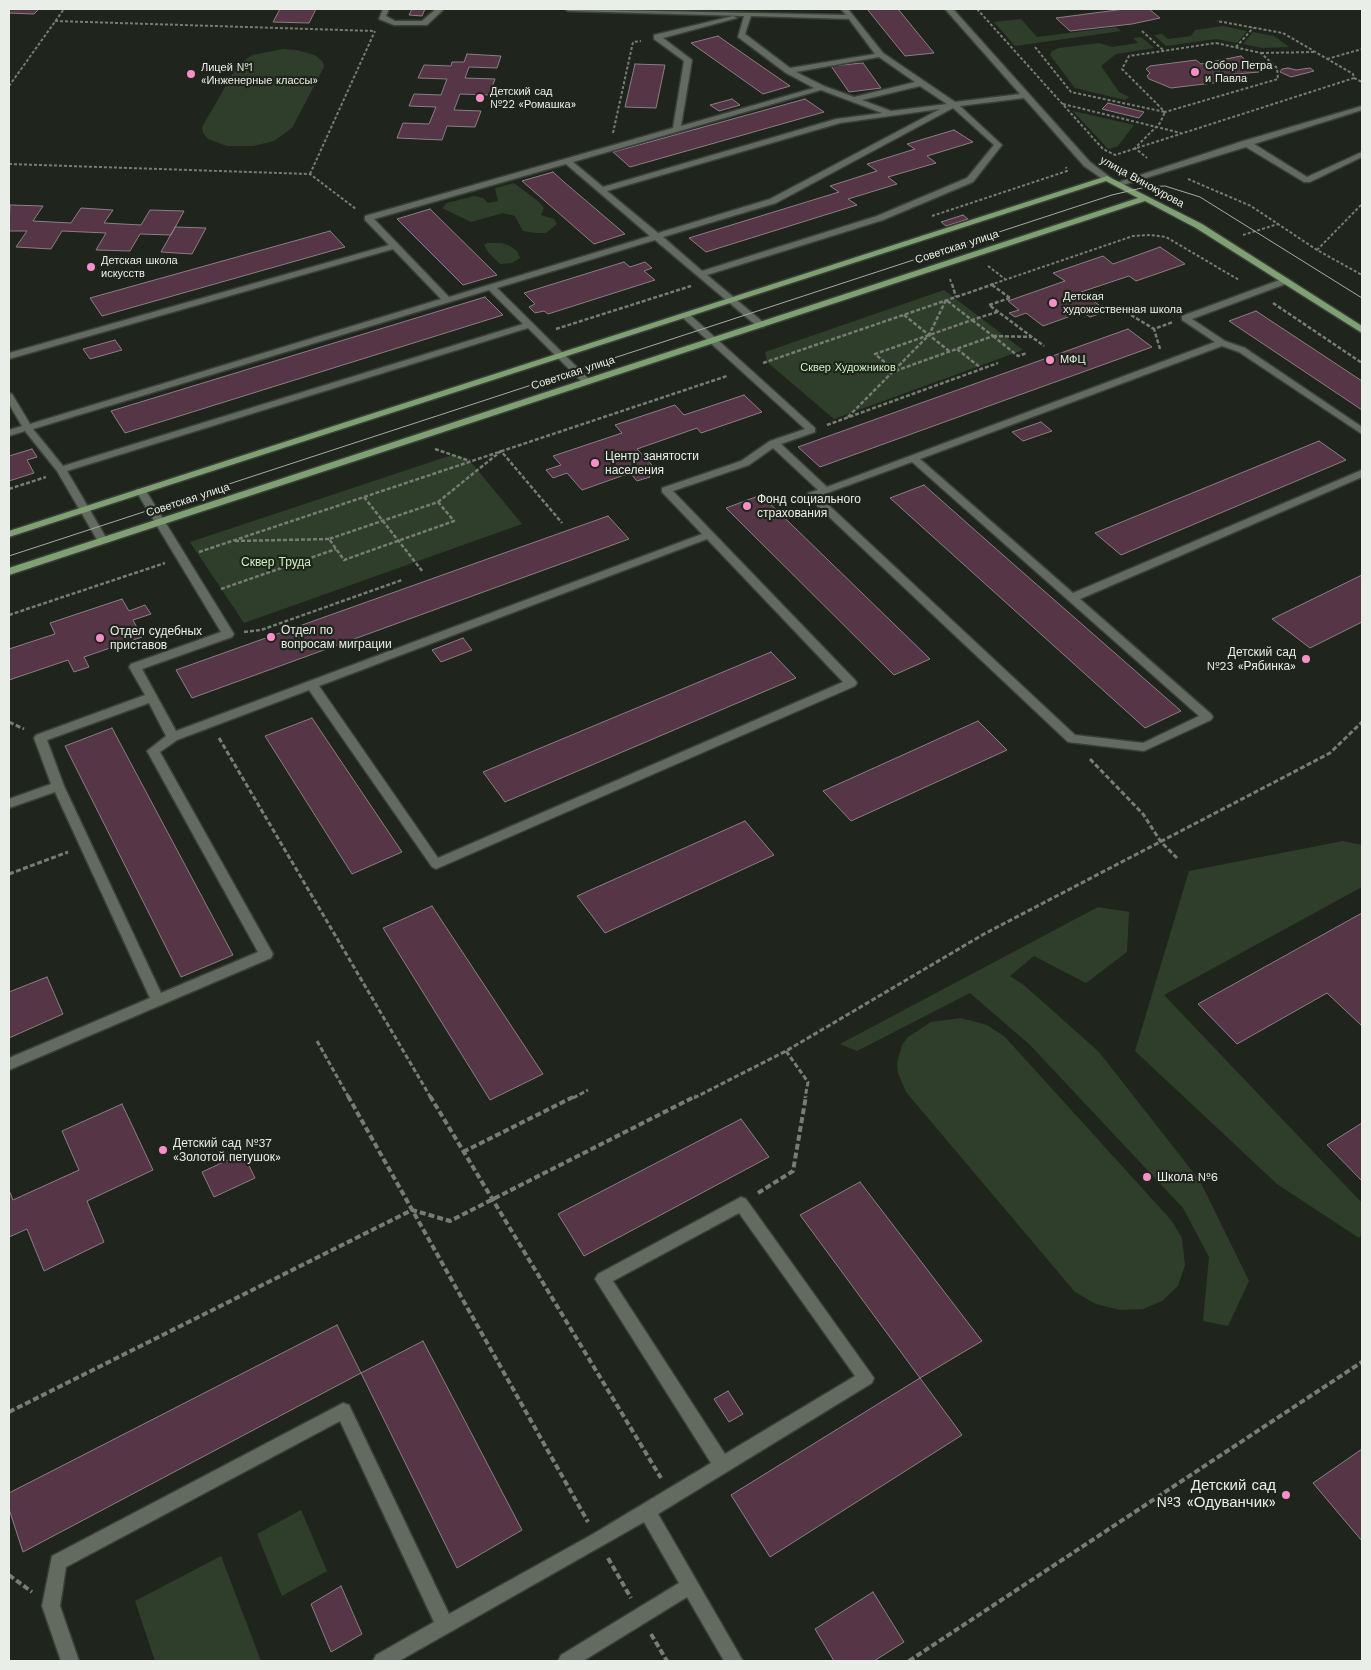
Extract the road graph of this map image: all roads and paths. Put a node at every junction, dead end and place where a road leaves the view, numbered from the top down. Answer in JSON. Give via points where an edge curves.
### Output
{"nodes":[{"id":1,"x":64,"y":9,"type":"edge"},
{"id":2,"x":386,"y":9,"type":"edge"},
{"id":3,"x":440,"y":9,"type":"edge"},
{"id":4,"x":568,"y":9,"type":"edge"},
{"id":5,"x":845,"y":9,"type":"edge"},
{"id":6,"x":950,"y":9,"type":"edge"},
{"id":7,"x":977,"y":9,"type":"edge"},
{"id":8,"x":753,"y":13,"type":"edge"},
{"id":9,"x":382,"y":16,"type":"junction"},
{"id":10,"x":851,"y":17,"type":"junction"},
{"id":11,"x":55,"y":21,"type":"junction"},
{"id":12,"x":1216,"y":21,"type":"dead end"},
{"id":13,"x":1253,"y":28,"type":"junction"},
{"id":14,"x":375,"y":32,"type":"junction"},
{"id":15,"x":1142,"y":32,"type":"dead end"},
{"id":16,"x":657,"y":37,"type":"junction"},
{"id":17,"x":1035,"y":47,"type":"dead end"},
{"id":18,"x":1236,"y":47,"type":"junction"},
{"id":19,"x":1362,"y":49,"type":"edge"},
{"id":20,"x":1164,"y":51,"type":"junction"},
{"id":21,"x":1314,"y":52,"type":"junction"},
{"id":22,"x":1261,"y":53,"type":"junction"},
{"id":23,"x":880,"y":55,"type":"junction"},
{"id":24,"x":1326,"y":59,"type":"junction"},
{"id":25,"x":789,"y":71,"type":"junction"},
{"id":26,"x":1362,"y":76,"type":"edge"},
{"id":27,"x":1354,"y":78,"type":"junction"},
{"id":28,"x":1362,"y":82,"type":"edge"},
{"id":29,"x":922,"y":83,"type":"junction"},
{"id":30,"x":9,"y":86,"type":"edge"},
{"id":31,"x":821,"y":88,"type":"junction"},
{"id":32,"x":1026,"y":94,"type":"junction"},
{"id":33,"x":853,"y":100,"type":"junction"},
{"id":34,"x":1062,"y":104,"type":"junction"},
{"id":35,"x":954,"y":105,"type":"junction"},
{"id":36,"x":1362,"y":108,"type":"edge"},
{"id":37,"x":1165,"y":112,"type":"junction"},
{"id":38,"x":889,"y":113,"type":"junction"},
{"id":39,"x":1157,"y":127,"type":"junction"},
{"id":40,"x":677,"y":129,"type":"junction"},
{"id":41,"x":1182,"y":133,"type":"junction"},
{"id":42,"x":1246,"y":142,"type":"junction"},
{"id":43,"x":610,"y":148,"type":"junction"},
{"id":44,"x":1135,"y":148,"type":"junction"},
{"id":45,"x":1362,"y":154,"type":"edge"},
{"id":46,"x":566,"y":160,"type":"junction"},
{"id":47,"x":9,"y":164,"type":"edge"},
{"id":48,"x":1162,"y":170,"type":"junction"},
{"id":49,"x":1067,"y":171,"type":"dead end"},
{"id":50,"x":310,"y":174,"type":"junction"},
{"id":51,"x":1107,"y":178,"type":"junction"},
{"id":52,"x":1117,"y":184,"type":"junction"},
{"id":53,"x":601,"y":190,"type":"junction"},
{"id":54,"x":1145,"y":198,"type":"junction"},
{"id":55,"x":1362,"y":204,"type":"edge"},
{"id":56,"x":932,"y":216,"type":"dead end"},
{"id":57,"x":368,"y":218,"type":"junction"},
{"id":58,"x":1279,"y":224,"type":"junction"},
{"id":59,"x":656,"y":237,"type":"junction"},
{"id":60,"x":1238,"y":237,"type":"dead end"},
{"id":61,"x":396,"y":246,"type":"junction"},
{"id":62,"x":1318,"y":250,"type":"junction"},
{"id":63,"x":987,"y":266,"type":"dead end"},
{"id":64,"x":700,"y":274,"type":"junction"},
{"id":65,"x":1362,"y":275,"type":"edge"},
{"id":66,"x":1006,"y":280,"type":"junction"},
{"id":67,"x":708,"y":281,"type":"junction"},
{"id":68,"x":1285,"y":281,"type":"junction"},
{"id":69,"x":992,"y":284,"type":"junction"},
{"id":70,"x":492,"y":288,"type":"junction"},
{"id":71,"x":1256,"y":291,"type":"junction"},
{"id":72,"x":446,"y":299,"type":"junction"},
{"id":73,"x":731,"y":300,"type":"junction"},
{"id":74,"x":946,"y":300,"type":"junction"},
{"id":75,"x":998,"y":312,"type":"junction"},
{"id":76,"x":685,"y":315,"type":"junction"},
{"id":77,"x":903,"y":315,"type":"junction"},
{"id":78,"x":1132,"y":315,"type":"dead end"},
{"id":79,"x":972,"y":320,"type":"junction"},
{"id":80,"x":529,"y":324,"type":"junction"},
{"id":81,"x":760,"y":325,"type":"junction"},
{"id":82,"x":1154,"y":329,"type":"dead end"},
{"id":83,"x":1362,"y":330,"type":"edge"},
{"id":84,"x":539,"y":335,"type":"junction"},
{"id":85,"x":929,"y":335,"type":"junction"},
{"id":86,"x":993,"y":336,"type":"junction"},
{"id":87,"x":1032,"y":337,"type":"junction"},
{"id":88,"x":713,"y":340,"type":"junction"},
{"id":89,"x":1222,"y":343,"type":"junction"},
{"id":90,"x":1044,"y":346,"type":"dead end"},
{"id":91,"x":957,"y":349,"type":"junction"},
{"id":92,"x":949,"y":351,"type":"junction"},
{"id":93,"x":1026,"y":353,"type":"dead end"},
{"id":94,"x":9,"y":356,"type":"edge"},
{"id":95,"x":560,"y":356,"type":"junction"},
{"id":96,"x":998,"y":363,"type":"dead end"},
{"id":97,"x":1362,"y":363,"type":"edge"},
{"id":98,"x":982,"y":369,"type":"junction"},
{"id":99,"x":745,"y":370,"type":"junction"},
{"id":100,"x":895,"y":371,"type":"junction"},
{"id":101,"x":587,"y":382,"type":"junction"},
{"id":102,"x":9,"y":396,"type":"edge"},
{"id":103,"x":848,"y":417,"type":"junction"},
{"id":104,"x":27,"y":427,"type":"junction"},
{"id":105,"x":812,"y":430,"type":"junction"},
{"id":106,"x":1362,"y":431,"type":"edge"},
{"id":107,"x":9,"y":432,"type":"edge"},
{"id":108,"x":774,"y":444,"type":"junction"},
{"id":109,"x":430,"y":447,"type":"dead end"},
{"id":110,"x":501,"y":451,"type":"junction"},
{"id":111,"x":913,"y":458,"type":"junction"},
{"id":112,"x":470,"y":461,"type":"junction"},
{"id":113,"x":61,"y":470,"type":"junction"},
{"id":114,"x":1362,"y":473,"type":"edge"},
{"id":115,"x":9,"y":490,"type":"edge"},
{"id":116,"x":825,"y":491,"type":"junction"},
{"id":117,"x":141,"y":492,"type":"junction"},
{"id":118,"x":364,"y":497,"type":"junction"},
{"id":119,"x":438,"y":502,"type":"junction"},
{"id":120,"x":84,"y":510,"type":"junction"},
{"id":121,"x":383,"y":521,"type":"junction"},
{"id":122,"x":160,"y":522,"type":"junction"},
{"id":123,"x":562,"y":523,"type":"dead end"},
{"id":124,"x":9,"y":534,"type":"edge"},
{"id":125,"x":709,"y":535,"type":"junction"},
{"id":126,"x":329,"y":539,"type":"junction"},
{"id":127,"x":398,"y":540,"type":"junction"},
{"id":128,"x":103,"y":541,"type":"junction"},
{"id":129,"x":231,"y":541,"type":"junction"},
{"id":130,"x":336,"y":548,"type":"junction"},
{"id":131,"x":181,"y":558,"type":"junction"},
{"id":132,"x":9,"y":572,"type":"edge"},
{"id":133,"x":423,"y":572,"type":"dead end"},
{"id":134,"x":402,"y":580,"type":"dead end"},
{"id":135,"x":204,"y":595,"type":"junction"},
{"id":136,"x":1072,"y":598,"type":"junction"},
{"id":137,"x":9,"y":615,"type":"edge"},
{"id":138,"x":261,"y":630,"type":"dead end"},
{"id":139,"x":312,"y":685,"type":"junction"},
{"id":140,"x":152,"y":697,"type":"junction"},
{"id":141,"x":1362,"y":722,"type":"edge"},
{"id":142,"x":210,"y":723,"type":"junction"},
{"id":143,"x":173,"y":737,"type":"junction"},
{"id":144,"x":1072,"y":739,"type":"junction"},
{"id":145,"x":58,"y":786,"type":"junction"},
{"id":146,"x":9,"y":804,"type":"edge"},
{"id":147,"x":1160,"y":842,"type":"junction"},
{"id":148,"x":85,"y":845,"type":"junction"},
{"id":149,"x":1177,"y":858,"type":"dead end"},
{"id":150,"x":9,"y":874,"type":"edge"},
{"id":151,"x":158,"y":1000,"type":"junction"},
{"id":152,"x":317,"y":1041,"type":"dead end"},
{"id":153,"x":786,"y":1050,"type":"junction"},
{"id":154,"x":9,"y":1064,"type":"edge"},
{"id":155,"x":588,"y":1090,"type":"dead end"},
{"id":156,"x":464,"y":1152,"type":"junction"},
{"id":157,"x":493,"y":1200,"type":"junction"},
{"id":158,"x":741,"y":1204,"type":"junction"},
{"id":159,"x":412,"y":1210,"type":"junction"},
{"id":160,"x":1362,"y":1362,"type":"edge"},
{"id":161,"x":9,"y":1412,"type":"edge"},
{"id":162,"x":722,"y":1465,"type":"junction"},
{"id":163,"x":672,"y":1496,"type":"junction"},
{"id":164,"x":647,"y":1511,"type":"junction"},
{"id":165,"x":599,"y":1540,"type":"junction"},
{"id":166,"x":690,"y":1586,"type":"junction"},
{"id":167,"x":445,"y":1625,"type":"junction"},
{"id":168,"x":70,"y":1661,"type":"edge"},
{"id":169,"x":382,"y":1661,"type":"edge"},
{"id":170,"x":567,"y":1661,"type":"edge"},
{"id":171,"x":734,"y":1661,"type":"edge"},
{"id":172,"x":909,"y":1661,"type":"edge"}],
"edges":[{"from":1,"to":11,"type":"path"},
{"from":2,"to":9,"type":"street"},
{"from":3,"to":9,"type":"street","via":[[424,23],[394,23]]},
{"from":4,"to":8,"type":"street"},
{"from":5,"to":10,"type":"street"},
{"from":6,"to":32,"type":"street","name":"улица Винокурова"},
{"from":7,"to":34,"type":"path"},
{"from":8,"to":10,"type":"street"},
{"from":8,"to":16,"type":"street"},
{"from":8,"to":25,"type":"street","via":[[741,35]]},
{"from":9,"to":14,"type":"path"},
{"from":10,"to":23,"type":"street"},
{"from":11,"to":14,"type":"path"},
{"from":11,"to":30,"type":"path"},
{"from":12,"to":13,"type":"path"},
{"from":13,"to":18,"type":"path"},
{"from":13,"to":21,"type":"path","via":[[1283,33]]},
{"from":14,"to":50,"type":"path"},
{"from":15,"to":20,"type":"path"},
{"from":16,"to":40,"type":"street","via":[[688,60]]},
{"from":16,"to":43,"type":"path","via":[[633,42]]},
{"from":17,"to":37,"type":"path","via":[[1071,92]]},
{"from":18,"to":20,"type":"path","via":[[1216,43]]},
{"from":18,"to":22,"type":"path"},
{"from":19,"to":24,"type":"path"},
{"from":20,"to":37,"type":"path","via":[[1129,56],[1122,69]]},
{"from":21,"to":22,"type":"path"},
{"from":21,"to":24,"type":"path"},
{"from":22,"to":37,"type":"path","via":[[1277,68],[1278,79]]},
{"from":23,"to":25,"type":"street"},
{"from":23,"to":29,"type":"street"},
{"from":24,"to":27,"type":"path","via":[[1353,74]]},
{"from":25,"to":31,"type":"street"},
{"from":26,"to":27,"type":"path"},
{"from":27,"to":28,"type":"path"},
{"from":27,"to":41,"type":"path"},
{"from":29,"to":33,"type":"street"},
{"from":29,"to":35,"type":"street"},
{"from":31,"to":33,"type":"street"},
{"from":31,"to":40,"type":"street"},
{"from":32,"to":35,"type":"street"},
{"from":32,"to":51,"type":"street","name":"улица Винокурова","via":[[1087,164]]},
{"from":33,"to":38,"type":"street"},
{"from":34,"to":39,"type":"path"},
{"from":34,"to":44,"type":"path","via":[[1103,149],[1115,155]]},
{"from":35,"to":38,"type":"street"},
{"from":35,"to":59,"type":"street","via":[[774,201]]},
{"from":35,"to":64,"type":"street","via":[[998,145],[970,180],[880,218]]},
{"from":36,"to":42,"type":"street"},
{"from":37,"to":39,"type":"path"},
{"from":38,"to":53,"type":"street","via":[[839,121]]},
{"from":39,"to":41,"type":"path"},
{"from":39,"to":44,"type":"path"},
{"from":40,"to":43,"type":"street"},
{"from":41,"to":44,"type":"path"},
{"from":42,"to":45,"type":"street","via":[[1308,180]]},
{"from":42,"to":48,"type":"street"},
{"from":43,"to":46,"type":"street"},
{"from":44,"to":48,"type":"path"},
{"from":46,"to":53,"type":"street"},
{"from":46,"to":57,"type":"street"},
{"from":47,"to":50,"type":"path"},
{"from":48,"to":52,"type":"street"},
{"from":48,"to":58,"type":"path","via":[[1251,206]]},
{"from":49,"to":56,"type":"path"},
{"from":50,"to":57,"type":"path"},
{"from":51,"to":52,"type":"main road","name":"улица Винокурова"},
{"from":51,"to":73,"type":"main road","name":"Советская улица"},
{"from":52,"to":54,"type":"main road","name":"улица Винокурова"},
{"from":53,"to":59,"type":"street"},
{"from":54,"to":68,"type":"main road","name":"улица Винокурова","via":[[1199,226]]},
{"from":54,"to":81,"type":"main road","name":"Советская улица"},
{"from":55,"to":62,"type":"path"},
{"from":57,"to":61,"type":"street"},
{"from":58,"to":60,"type":"path"},
{"from":58,"to":62,"type":"path"},
{"from":59,"to":64,"type":"street"},
{"from":59,"to":70,"type":"street"},
{"from":61,"to":72,"type":"street"},
{"from":61,"to":94,"type":"street"},
{"from":62,"to":65,"type":"path"},
{"from":63,"to":66,"type":"path"},
{"from":64,"to":67,"type":"street"},
{"from":66,"to":69,"type":"path"},
{"from":66,"to":71,"type":"path","via":[[1133,236],[1150,235],[1166,237],[1193,251]]},
{"from":67,"to":73,"type":"street"},
{"from":67,"to":84,"type":"path"},
{"from":68,"to":71,"type":"street"},
{"from":68,"to":83,"type":"main road","name":"улица Винокурова"},
{"from":69,"to":74,"type":"path"},
{"from":69,"to":75,"type":"path","via":[[1010,298],[989,305]]},
{"from":70,"to":72,"type":"street"},
{"from":70,"to":80,"type":"street"},
{"from":71,"to":89,"type":"street","via":[[1185,318]]},
{"from":71,"to":97,"type":"path"},
{"from":72,"to":104,"type":"street"},
{"from":73,"to":76,"type":"main road","name":"Советская улица"},
{"from":73,"to":81,"type":"street"},
{"from":74,"to":77,"type":"path"},
{"from":74,"to":79,"type":"path"},
{"from":74,"to":85,"type":"path"},
{"from":75,"to":79,"type":"path"},
{"from":75,"to":87,"type":"path"},
{"from":76,"to":88,"type":"street"},
{"from":76,"to":95,"type":"main road","name":"Советская улица"},
{"from":77,"to":85,"type":"path"},
{"from":77,"to":99,"type":"path"},
{"from":78,"to":82,"type":"path"},
{"from":79,"to":85,"type":"path"},
{"from":79,"to":86,"type":"path"},
{"from":80,"to":84,"type":"street"},
{"from":80,"to":113,"type":"street"},
{"from":81,"to":88,"type":"main road","name":"Советская улица"},
{"from":84,"to":95,"type":"street"},
{"from":85,"to":92,"type":"path"},
{"from":85,"to":100,"type":"path"},
{"from":85,"to":100,"type":"path","via":[[875,354]]},
{"from":86,"to":87,"type":"path"},
{"from":86,"to":91,"type":"path"},
{"from":86,"to":93,"type":"path","via":[[1018,356]]},
{"from":87,"to":90,"type":"path"},
{"from":88,"to":99,"type":"street"},
{"from":88,"to":101,"type":"main road","name":"Советская улица"},
{"from":89,"to":106,"type":"street","via":[[1242,350]]},
{"from":89,"to":111,"type":"street"},
{"from":91,"to":92,"type":"path"},
{"from":91,"to":98,"type":"path"},
{"from":92,"to":100,"type":"path"},
{"from":95,"to":101,"type":"street"},
{"from":95,"to":117,"type":"main road","name":"Советская улица"},
{"from":96,"to":98,"type":"path"},
{"from":98,"to":103,"type":"path"},
{"from":99,"to":105,"type":"street"},
{"from":99,"to":110,"type":"path"},
{"from":100,"to":103,"type":"path"},
{"from":101,"to":122,"type":"main road","name":"Советская улица"},
{"from":102,"to":104,"type":"street"},
{"from":103,"to":105,"type":"path"},
{"from":104,"to":107,"type":"street"},
{"from":104,"to":113,"type":"street"},
{"from":105,"to":108,"type":"street"},
{"from":108,"to":116,"type":"street"},
{"from":108,"to":125,"type":"street","via":[[745,463],[666,490]]},
{"from":109,"to":112,"type":"path"},
{"from":110,"to":112,"type":"path"},
{"from":110,"to":119,"type":"path"},
{"from":110,"to":123,"type":"path"},
{"from":111,"to":116,"type":"street"},
{"from":111,"to":136,"type":"street"},
{"from":112,"to":118,"type":"path"},
{"from":113,"to":115,"type":"path"},
{"from":113,"to":120,"type":"street"},
{"from":114,"to":136,"type":"street"},
{"from":116,"to":144,"type":"street","via":[[812,495]]},
{"from":117,"to":120,"type":"main road","name":"Советская улица"},
{"from":117,"to":122,"type":"street"},
{"from":118,"to":121,"type":"path"},
{"from":118,"to":129,"type":"path"},
{"from":119,"to":121,"type":"path"},
{"from":119,"to":127,"type":"path","via":[[454,521]]},
{"from":120,"to":124,"type":"main road","name":"Советская улица"},
{"from":120,"to":128,"type":"street"},
{"from":121,"to":126,"type":"path"},
{"from":121,"to":127,"type":"path"},
{"from":122,"to":128,"type":"main road","name":"Советская улица"},
{"from":122,"to":131,"type":"street"},
{"from":125,"to":139,"type":"street"},
{"from":125,"to":139,"type":"street","via":[[851,682],[436,864]]},
{"from":126,"to":129,"type":"path"},
{"from":126,"to":130,"type":"path"},
{"from":127,"to":130,"type":"path","via":[[344,560]]},
{"from":127,"to":133,"type":"path"},
{"from":128,"to":132,"type":"main road","name":"Советская улица"},
{"from":129,"to":131,"type":"path"},
{"from":130,"to":135,"type":"path"},
{"from":131,"to":135,"type":"street"},
{"from":131,"to":137,"type":"path"},
{"from":134,"to":138,"type":"path"},
{"from":135,"to":140,"type":"street","via":[[228,634],[135,667]]},
{"from":136,"to":144,"type":"street","via":[[1207,717],[1144,748]]},
{"from":139,"to":142,"type":"street"},
{"from":140,"to":143,"type":"street"},
{"from":140,"to":145,"type":"street","via":[[40,738]]},
{"from":141,"to":147,"type":"path","via":[[1330,753]]},
{"from":142,"to":143,"type":"street"},
{"from":142,"to":156,"type":"path"},
{"from":143,"to":151,"type":"street","via":[[153,751],[266,954]]},
{"from":144,"to":147,"type":"path","via":[[1143,814]]},
{"from":145,"to":146,"type":"street"},
{"from":145,"to":148,"type":"street"},
{"from":147,"to":149,"type":"path"},
{"from":147,"to":153,"type":"path","via":[[984,934]]},
{"from":148,"to":150,"type":"path"},
{"from":148,"to":151,"type":"street"},
{"from":151,"to":154,"type":"street"},
{"from":152,"to":159,"type":"path"},
{"from":153,"to":157,"type":"path"},
{"from":153,"to":158,"type":"path","via":[[808,1082],[793,1172]]},
{"from":155,"to":156,"type":"path"},
{"from":156,"to":157,"type":"path"},
{"from":157,"to":159,"type":"path","via":[[450,1221]]},
{"from":157,"to":163,"type":"path"},
{"from":158,"to":162,"type":"street","via":[[603,1279]]},
{"from":158,"to":162,"type":"street","via":[[866,1378]]},
{"from":159,"to":161,"type":"path"},
{"from":159,"to":165,"type":"path"},
{"from":160,"to":172,"type":"path"},
{"from":162,"to":163,"type":"street"},
{"from":163,"to":164,"type":"street"},
{"from":164,"to":165,"type":"street"},
{"from":164,"to":166,"type":"street"},
{"from":165,"to":167,"type":"street"},
{"from":166,"to":170,"type":"street"},
{"from":166,"to":171,"type":"street"},
{"from":167,"to":168,"type":"street","via":[[343,1412],[58,1562],[51,1606]]},
{"from":167,"to":169,"type":"street"}]}
